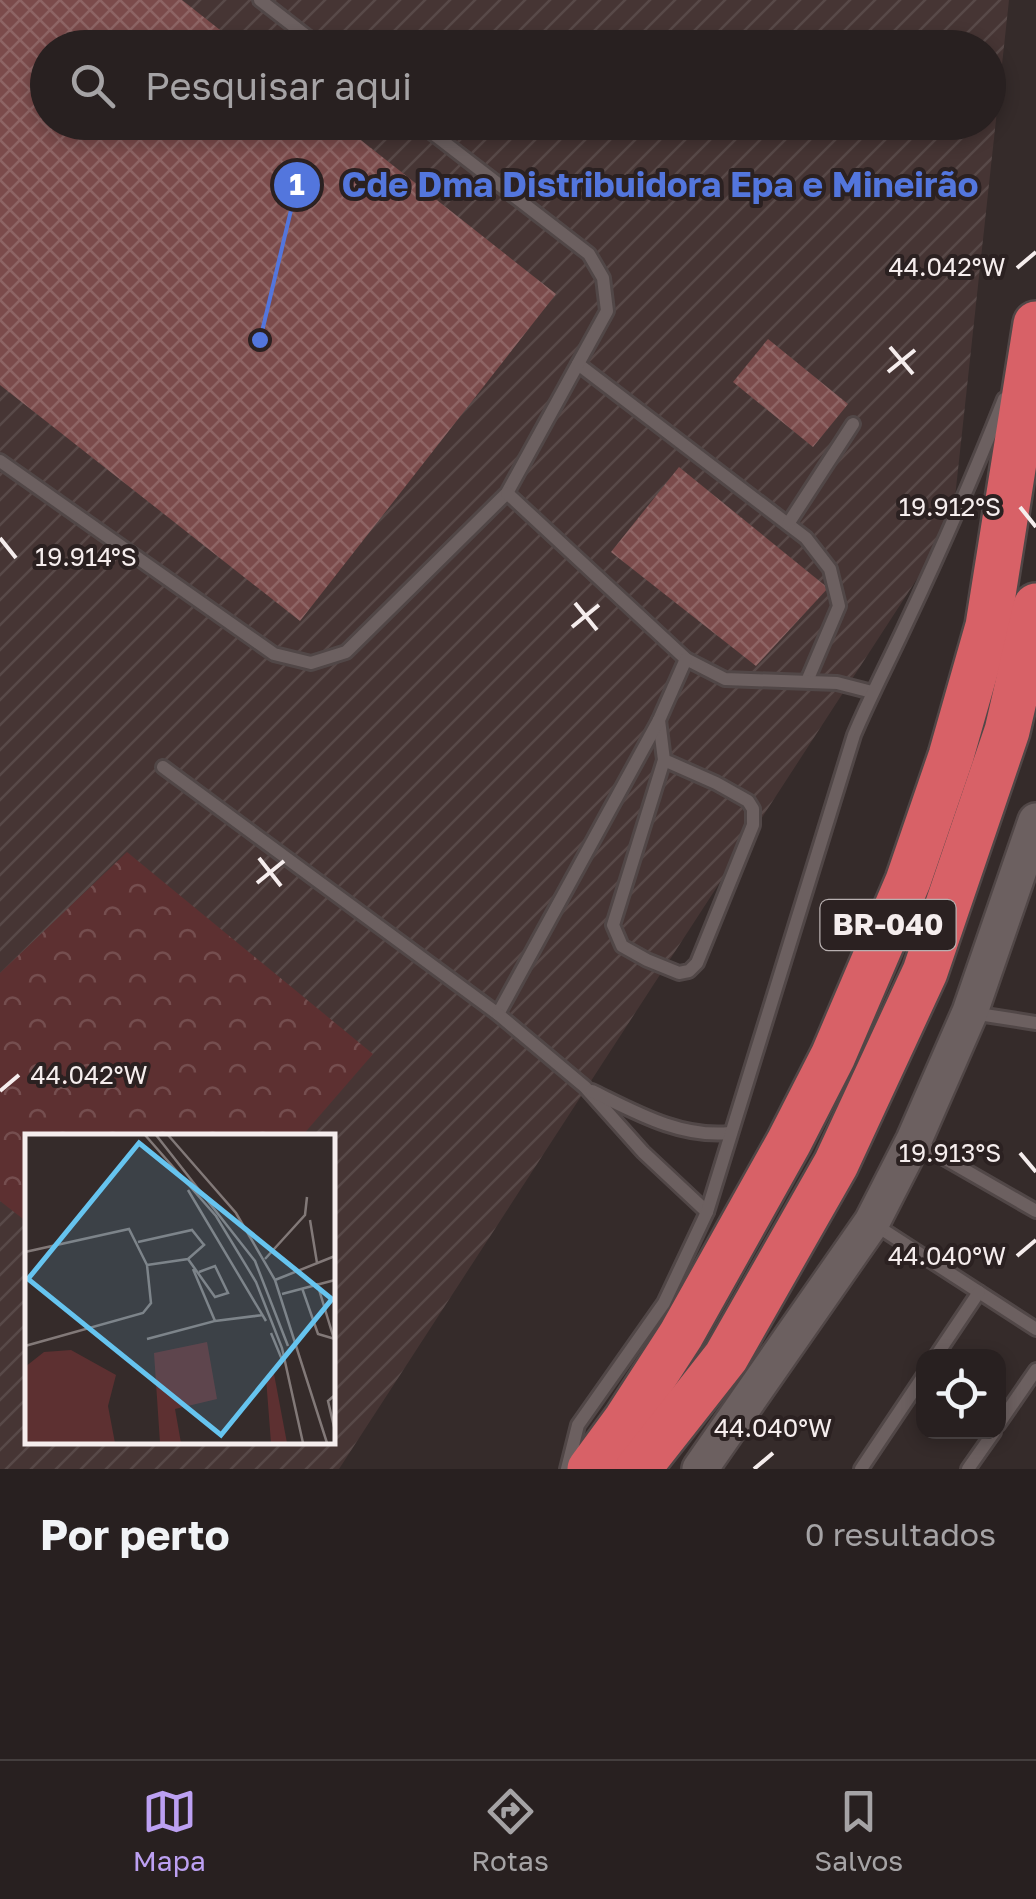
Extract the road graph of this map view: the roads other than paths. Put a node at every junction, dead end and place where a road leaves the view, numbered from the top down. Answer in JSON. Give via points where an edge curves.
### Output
{"nodes":[{"id":1,"x":260,"y":0,"type":"edge"},
{"id":2,"x":299,"y":30,"type":"edge"},
{"id":3,"x":441,"y":140,"type":"edge"},
{"id":4,"x":1036,"y":322,"type":"edge"},
{"id":5,"x":578,"y":364,"type":"junction"},
{"id":6,"x":1015,"y":372,"type":"dead end"},
{"id":7,"x":1008,"y":389,"type":"dead end"},
{"id":8,"x":852,"y":424,"type":"dead end"},
{"id":9,"x":0,"y":461,"type":"edge"},
{"id":10,"x":507,"y":493,"type":"junction"},
{"id":11,"x":788,"y":524,"type":"junction"},
{"id":12,"x":1036,"y":606,"type":"edge"},
{"id":13,"x":686,"y":658,"type":"junction"},
{"id":14,"x":807,"y":681,"type":"junction"},
{"id":15,"x":872,"y":692,"type":"junction"},
{"id":16,"x":659,"y":720,"type":"junction"},
{"id":17,"x":664,"y":760,"type":"junction"},
{"id":18,"x":163,"y":767,"type":"dead end"},
{"id":19,"x":1036,"y":821,"type":"edge"},
{"id":20,"x":970,"y":1012,"type":"junction"},
{"id":21,"x":498,"y":1014,"type":"junction"},
{"id":22,"x":1036,"y":1023,"type":"edge"},
{"id":23,"x":585,"y":1088,"type":"junction"},
{"id":24,"x":730,"y":1133,"type":"junction"},
{"id":25,"x":914,"y":1140,"type":"junction"},
{"id":26,"x":1036,"y":1210,"type":"edge"},
{"id":27,"x":707,"y":1212,"type":"junction"},
{"id":28,"x":872,"y":1222,"type":"junction"},
{"id":29,"x":980,"y":1292,"type":"junction"},
{"id":30,"x":1036,"y":1328,"type":"edge"},
{"id":31,"x":941,"y":1349,"type":"edge"},
{"id":32,"x":1036,"y":1370,"type":"edge"},
{"id":33,"x":916,"y":1388,"type":"edge"},
{"id":34,"x":1006,"y":1413,"type":"edge"},
{"id":35,"x":989,"y":1439,"type":"edge"},
{"id":36,"x":567,"y":1469,"type":"edge"},
{"id":37,"x":590,"y":1469,"type":"edge"},
{"id":38,"x":638,"y":1469,"type":"edge"},
{"id":39,"x":700,"y":1469,"type":"edge"},
{"id":40,"x":860,"y":1469,"type":"edge"},
{"id":41,"x":968,"y":1469,"type":"edge"}],
"edges":[{"from":1,"to":2,"type":"lane"},
{"from":3,"to":5,"type":"lane","via":[[588,254],[603,278],[607,311]]},
{"from":4,"to":6,"type":"lane"},
{"from":4,"to":37,"type":"highway","number":"BR-040","via":[[988,626],[908,881],[789,1142],[682,1335]]},
{"from":5,"to":10,"type":"lane"},
{"from":5,"to":11,"type":"lane"},
{"from":7,"to":15,"type":"lane"},
{"from":8,"to":11,"type":"lane"},
{"from":9,"to":10,"type":"lane","via":[[274,654],[311,663],[346,652]]},
{"from":10,"to":13,"type":"lane"},
{"from":11,"to":14,"type":"lane","via":[[830,569],[839,606]]},
{"from":12,"to":38,"type":"highway","number":"BR-040","via":[[1007,731],[917,990],[836,1164],[726,1357]]},
{"from":13,"to":14,"type":"lane","via":[[724,678]]},
{"from":13,"to":16,"type":"lane"},
{"from":14,"to":15,"type":"lane"},
{"from":15,"to":24,"type":"lane"},
{"from":16,"to":17,"type":"lane"},
{"from":16,"to":21,"type":"lane"},
{"from":17,"to":17,"type":"lane","via":[[612,925],[622,946],[679,972],[697,963],[753,825],[753,810],[748,801]]},
{"from":18,"to":21,"type":"lane"},
{"from":19,"to":20,"type":"main road"},
{"from":20,"to":22,"type":"lane"},
{"from":20,"to":25,"type":"main road"},
{"from":21,"to":23,"type":"lane"},
{"from":23,"to":24,"type":"lane","via":[[656,1122]]},
{"from":23,"to":27,"type":"lane"},
{"from":24,"to":27,"type":"lane"},
{"from":25,"to":26,"type":"lane"},
{"from":25,"to":28,"type":"main road"},
{"from":27,"to":36,"type":"lane","via":[[664,1302],[578,1425]]},
{"from":28,"to":29,"type":"lane"},
{"from":28,"to":39,"type":"main road"},
{"from":29,"to":30,"type":"lane"},
{"from":29,"to":31,"type":"lane"},
{"from":32,"to":34,"type":"lane"},
{"from":33,"to":40,"type":"lane"},
{"from":35,"to":41,"type":"lane"}]}
